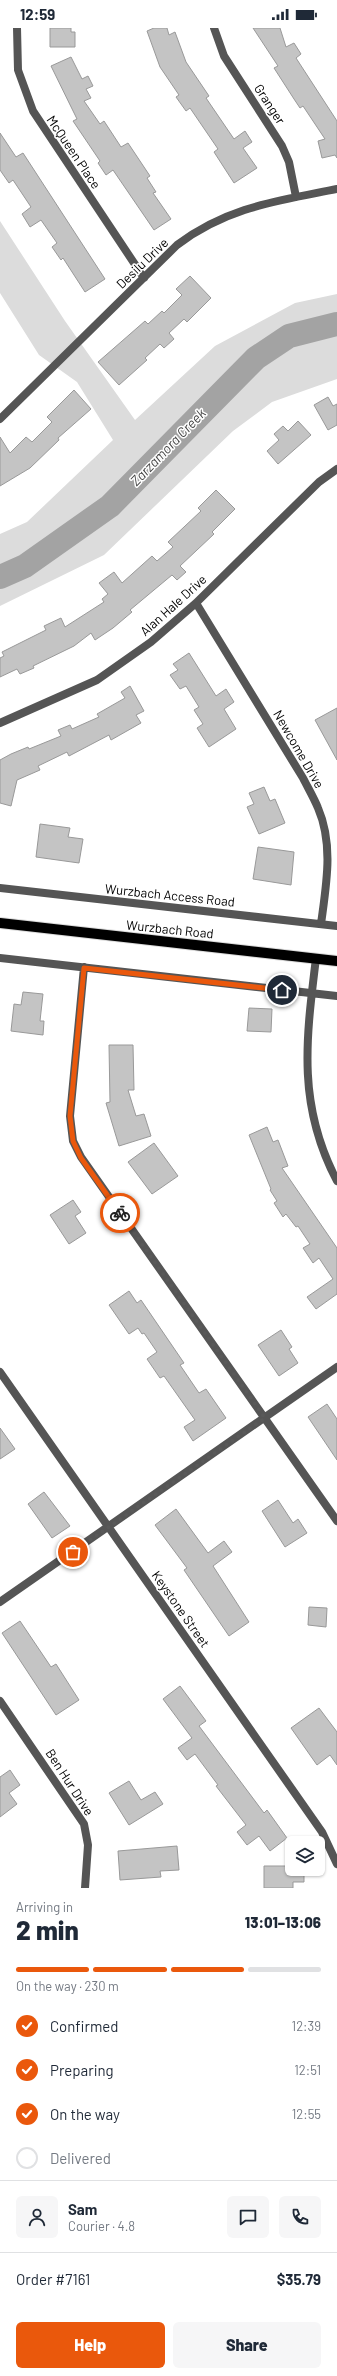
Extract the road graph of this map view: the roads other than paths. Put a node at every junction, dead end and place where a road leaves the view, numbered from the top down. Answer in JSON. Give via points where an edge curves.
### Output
{"nodes":[{"id":1,"x":17,"y":28,"type":"edge"},
{"id":2,"x":214,"y":28,"type":"edge"},
{"id":3,"x":337,"y":189,"type":"edge"},
{"id":4,"x":296,"y":197,"type":"junction"},
{"id":5,"x":144,"y":278,"type":"junction"},
{"id":6,"x":0,"y":419,"type":"edge"},
{"id":7,"x":337,"y":469,"type":"edge"},
{"id":8,"x":196,"y":603,"type":"junction"},
{"id":9,"x":0,"y":722,"type":"edge"},
{"id":10,"x":0,"y":888,"type":"edge"},
{"id":11,"x":0,"y":923,"type":"edge"},
{"id":12,"x":322,"y":924,"type":"junction"},
{"id":13,"x":337,"y":926,"type":"edge"},
{"id":14,"x":0,"y":958,"type":"edge"},
{"id":15,"x":316,"y":958,"type":"junction"},
{"id":16,"x":337,"y":961,"type":"edge"},
{"id":17,"x":84,"y":968,"type":"junction"},
{"id":18,"x":312,"y":993,"type":"junction"},
{"id":19,"x":337,"y":996,"type":"edge"},
{"id":20,"x":337,"y":1181,"type":"edge"},
{"id":21,"x":337,"y":1367,"type":"edge"},
{"id":22,"x":0,"y":1372,"type":"edge"},
{"id":23,"x":265,"y":1418,"type":"junction"},
{"id":24,"x":337,"y":1521,"type":"edge"},
{"id":25,"x":110,"y":1527,"type":"junction"},
{"id":26,"x":0,"y":1602,"type":"edge"},
{"id":27,"x":0,"y":1700,"type":"edge"},
{"id":28,"x":337,"y":1864,"type":"edge"},
{"id":29,"x":85,"y":1888,"type":"edge"}],
"edges":[{"from":1,"to":5,"type":"street","name":"McQueen Place","via":[[18,70],[32,111]]},
{"from":2,"to":4,"type":"street","name":"Granger","via":[[224,56],[282,146]]},
{"from":3,"to":4,"type":"street","name":"Desilu Drive"},
{"from":4,"to":5,"type":"street","name":"Desilu Drive","via":[[246,208],[210,223],[177,245]]},
{"from":5,"to":6,"type":"street","name":"Desilu Drive"},
{"from":7,"to":8,"type":"street","name":"Alan Hale Drive","via":[[319,482]]},
{"from":8,"to":9,"type":"street","name":"Alan Hale Drive","via":[[151,642],[97,680]]},
{"from":8,"to":12,"type":"street","name":"Newcome Drive","via":[[303,778],[318,808],[326,835],[328,871]]},
{"from":10,"to":12,"type":"street","name":"Wurzbach Access Road"},
{"from":11,"to":15,"type":"main road","name":"Wurzbach Road"},
{"from":12,"to":13,"type":"street","name":"Wurzbach Access Road"},
{"from":14,"to":17,"type":"street"},
{"from":15,"to":16,"type":"main road","name":"Wurzbach Road"},
{"from":15,"to":18,"type":"street"},
{"from":17,"to":18,"type":"street"},
{"from":17,"to":23,"type":"street","via":[[70,1116],[73,1141],[81,1158]]},
{"from":18,"to":19,"type":"street"},
{"from":18,"to":20,"type":"street","via":[[306,1064],[308,1090],[319,1141]]},
{"from":21,"to":23,"type":"street"},
{"from":22,"to":25,"type":"street","name":"Keystone Street"},
{"from":23,"to":24,"type":"street"},
{"from":23,"to":25,"type":"street"},
{"from":25,"to":26,"type":"street"},
{"from":25,"to":28,"type":"street","name":"Keystone Street","via":[[322,1832]]},
{"from":27,"to":29,"type":"street","name":"Ben Hur Drive","via":[[84,1824],[88,1845]]}]}
